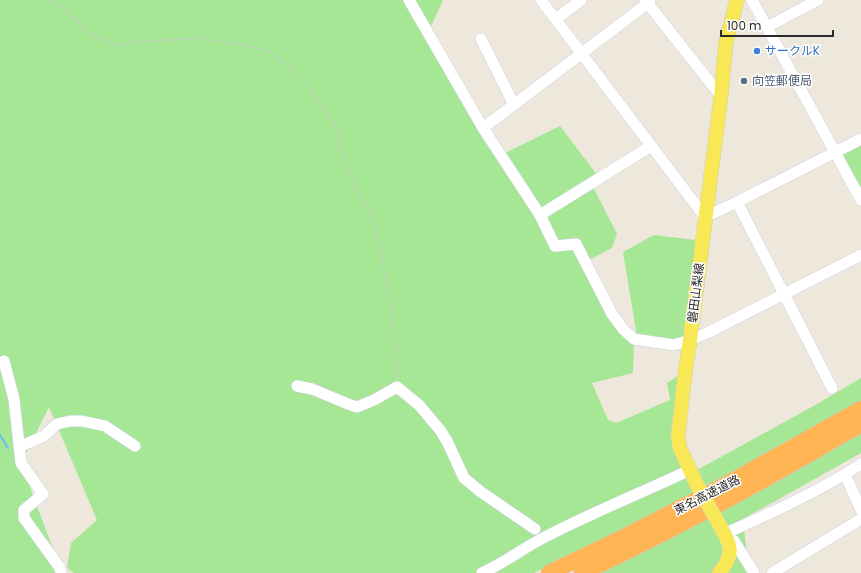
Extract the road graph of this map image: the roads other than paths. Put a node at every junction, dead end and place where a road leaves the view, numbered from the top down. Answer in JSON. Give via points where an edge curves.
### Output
{"nodes":[{"id":1,"x":409,"y":0,"type":"edge"},
{"id":2,"x":541,"y":0,"type":"edge"},
{"id":3,"x":581,"y":0,"type":"edge"},
{"id":4,"x":737,"y":0,"type":"edge"},
{"id":5,"x":752,"y":0,"type":"edge"},
{"id":6,"x":818,"y":0,"type":"edge"},
{"id":7,"x":648,"y":1,"type":"edge"},
{"id":8,"x":556,"y":20,"type":"junction"},
{"id":9,"x":767,"y":27,"type":"junction"},
{"id":10,"x":481,"y":39,"type":"dead end"},
{"id":11,"x":582,"y":54,"type":"junction"},
{"id":12,"x":721,"y":96,"type":"junction"},
{"id":13,"x":514,"y":105,"type":"junction"},
{"id":14,"x":483,"y":128,"type":"junction"},
{"id":15,"x":861,"y":139,"type":"edge"},
{"id":16,"x":651,"y":146,"type":"junction"},
{"id":17,"x":835,"y":152,"type":"junction"},
{"id":18,"x":861,"y":200,"type":"edge"},
{"id":19,"x":737,"y":202,"type":"junction"},
{"id":20,"x":540,"y":215,"type":"junction"},
{"id":21,"x":705,"y":217,"type":"junction"},
{"id":22,"x":861,"y":255,"type":"edge"},
{"id":23,"x":784,"y":294,"type":"junction"},
{"id":24,"x":690,"y":340,"type":"junction"},
{"id":25,"x":4,"y":361,"type":"dead end"},
{"id":26,"x":297,"y":386,"type":"dead end"},
{"id":27,"x":832,"y":388,"type":"dead end"},
{"id":28,"x":861,"y":409,"type":"edge"},
{"id":29,"x":861,"y":424,"type":"edge"},
{"id":30,"x":135,"y":446,"type":"dead end"},
{"id":31,"x":19,"y":447,"type":"junction"},
{"id":32,"x":861,"y":464,"type":"edge"},
{"id":33,"x":845,"y":474,"type":"junction"},
{"id":34,"x":693,"y":477,"type":"junction"},
{"id":35,"x":861,"y":510,"type":"edge"},
{"id":36,"x":861,"y":519,"type":"edge"},
{"id":37,"x":535,"y":529,"type":"dead end"},
{"id":38,"x":726,"y":537,"type":"junction"},
{"id":39,"x":61,"y":573,"type":"edge"},
{"id":40,"x":482,"y":573,"type":"edge"},
{"id":41,"x":549,"y":573,"type":"edge"},
{"id":42,"x":582,"y":573,"type":"edge"},
{"id":43,"x":718,"y":573,"type":"edge"},
{"id":44,"x":754,"y":573,"type":"edge"},
{"id":45,"x":772,"y":573,"type":"edge"}],
"edges":[{"from":1,"to":14,"type":"street"},
{"from":2,"to":8,"type":"street"},
{"from":3,"to":8,"type":"street"},
{"from":4,"to":12,"type":"main road","name":"磐田山梨線","via":[[726,42]]},
{"from":5,"to":9,"type":"street"},
{"from":6,"to":9,"type":"street"},
{"from":7,"to":11,"type":"street"},
{"from":7,"to":12,"type":"street"},
{"from":8,"to":11,"type":"street"},
{"from":9,"to":17,"type":"street"},
{"from":10,"to":13,"type":"street"},
{"from":11,"to":13,"type":"street"},
{"from":11,"to":16,"type":"street"},
{"from":12,"to":21,"type":"main road","name":"磐田山梨線"},
{"from":13,"to":14,"type":"street"},
{"from":14,"to":20,"type":"street"},
{"from":15,"to":17,"type":"street"},
{"from":16,"to":20,"type":"street"},
{"from":16,"to":21,"type":"street"},
{"from":17,"to":18,"type":"street"},
{"from":17,"to":19,"type":"street"},
{"from":19,"to":21,"type":"street"},
{"from":19,"to":23,"type":"street"},
{"from":20,"to":24,"type":"street","via":[[555,246],[576,244],[612,314],[634,339],[674,345]]},
{"from":21,"to":24,"type":"main road","name":"磐田山梨線"},
{"from":22,"to":23,"type":"street"},
{"from":23,"to":24,"type":"street"},
{"from":23,"to":27,"type":"street"},
{"from":24,"to":34,"type":"main road","name":"磐田山梨線","via":[[678,436],[680,448]]},
{"from":25,"to":31,"type":"street","via":[[14,399]]},
{"from":26,"to":37,"type":"street","via":[[312,389],[357,407],[397,387],[419,406],[440,430],[464,478]]},
{"from":28,"to":41,"type":"highway","name":"東名高速道路","via":[[727,484]]},
{"from":29,"to":42,"type":"highway","name":"東名高速道路","via":[[734,496]]},
{"from":30,"to":31,"type":"street","via":[[105,426],[70,421],[58,424],[44,436]]},
{"from":31,"to":39,"type":"street","via":[[21,463],[43,494],[24,510],[24,518]]},
{"from":32,"to":33,"type":"street"},
{"from":33,"to":35,"type":"street"},
{"from":33,"to":38,"type":"street"},
{"from":34,"to":38,"type":"main road","name":"磐田山梨線","bridge":true},
{"from":34,"to":40,"type":"street","via":[[581,519]]},
{"from":36,"to":45,"type":"street"},
{"from":38,"to":43,"type":"main road","name":"磐田山梨線","via":[[730,554]]},
{"from":38,"to":44,"type":"street","via":[[734,541]]}]}
